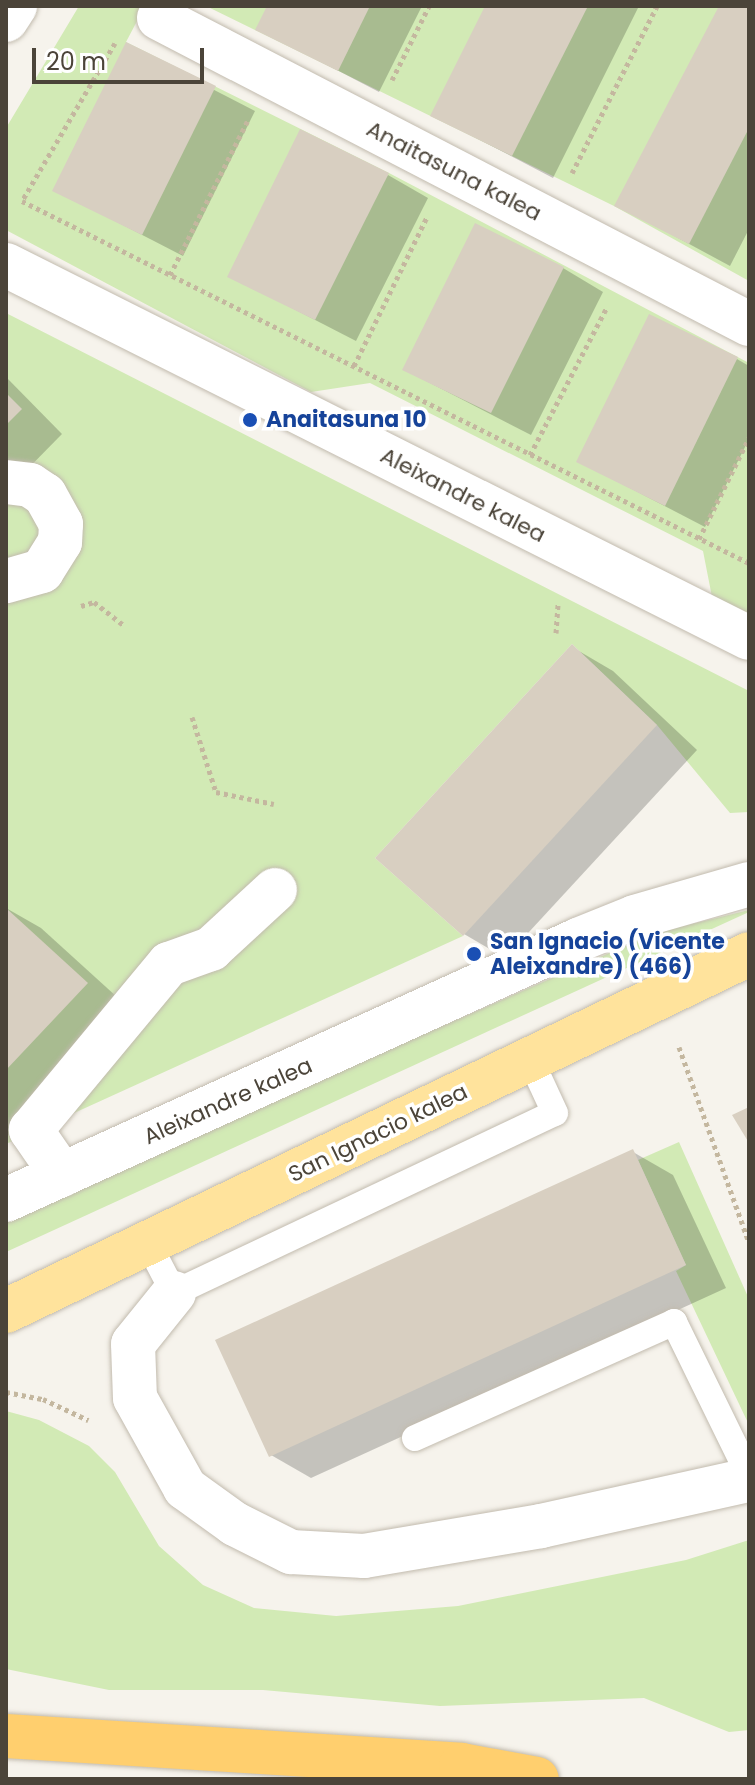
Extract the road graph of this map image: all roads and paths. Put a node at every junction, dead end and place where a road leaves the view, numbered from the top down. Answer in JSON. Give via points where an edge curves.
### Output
{"nodes":[{"id":1,"x":15,"y":6,"type":"edge"},
{"id":2,"x":429,"y":6,"type":"edge"},
{"id":3,"x":657,"y":6,"type":"edge"},
{"id":4,"x":6,"y":20,"type":"edge"},
{"id":5,"x":140,"y":25,"type":"joint"},
{"id":6,"x":271,"y":77,"type":"junction"},
{"id":7,"x":368,"y":127,"type":"junction"},
{"id":8,"x":450,"y":169,"type":"junction"},
{"id":9,"x":548,"y":220,"type":"junction"},
{"id":10,"x":630,"y":262,"type":"junction"},
{"id":11,"x":6,"y":265,"type":"edge"},
{"id":12,"x":170,"y":275,"type":"junction"},
{"id":13,"x":749,"y":324,"type":"edge"},
{"id":14,"x":354,"y":366,"type":"junction"},
{"id":15,"x":749,"y":438,"type":"edge"},
{"id":16,"x":530,"y":455,"type":"junction"},
{"id":17,"x":6,"y":482,"type":"edge"},
{"id":18,"x":699,"y":539,"type":"junction"},
{"id":19,"x":749,"y":563,"type":"edge"},
{"id":20,"x":6,"y":581,"type":"edge"},
{"id":21,"x":749,"y":638,"type":"edge"},
{"id":22,"x":192,"y":717,"type":"dead end"},
{"id":23,"x":274,"y":804,"type":"dead end"},
{"id":24,"x":749,"y":884,"type":"edge"},
{"id":25,"x":275,"y":890,"type":"dead end"},
{"id":26,"x":749,"y":954,"type":"edge"},
{"id":27,"x":674,"y":1033,"type":"dead end"},
{"id":28,"x":530,"y":1059,"type":"junction"},
{"id":29,"x":62,"y":1175,"type":"junction"},
{"id":30,"x":6,"y":1200,"type":"edge"},
{"id":31,"x":749,"y":1242,"type":"edge"},
{"id":32,"x":149,"y":1245,"type":"junction"},
{"id":33,"x":174,"y":1293,"type":"junction"},
{"id":34,"x":6,"y":1311,"type":"edge"},
{"id":35,"x":6,"y":1392,"type":"edge"},
{"id":36,"x":98,"y":1428,"type":"dead end"},
{"id":37,"x":415,"y":1438,"type":"dead end"},
{"id":38,"x":749,"y":1478,"type":"edge"},
{"id":39,"x":6,"y":1736,"type":"edge"},
{"id":40,"x":537,"y":1779,"type":"edge"}],
"edges":[{"from":1,"to":4,"type":"street"},
{"from":2,"to":7,"type":"path"},
{"from":3,"to":9,"type":"path"},
{"from":5,"to":6,"type":"street","name":"Anaitasuna kalea"},
{"from":5,"to":12,"type":"path","via":[[22,201]]},
{"from":6,"to":7,"type":"street","name":"Anaitasuna kalea"},
{"from":6,"to":12,"type":"path"},
{"from":7,"to":8,"type":"street","name":"Anaitasuna kalea"},
{"from":8,"to":9,"type":"street","name":"Anaitasuna kalea"},
{"from":8,"to":14,"type":"path"},
{"from":9,"to":10,"type":"street","name":"Anaitasuna kalea"},
{"from":10,"to":13,"type":"street","name":"Anaitasuna kalea"},
{"from":10,"to":16,"type":"path"},
{"from":11,"to":21,"type":"street","name":"Aleixandre kalea"},
{"from":12,"to":14,"type":"path"},
{"from":14,"to":16,"type":"path"},
{"from":15,"to":18,"type":"path"},
{"from":16,"to":18,"type":"path"},
{"from":17,"to":20,"type":"street","via":[[30,485],[45,495],[61,533],[54,558],[42,571]]},
{"from":18,"to":19,"type":"path"},
{"from":22,"to":23,"type":"path","via":[[216,792]]},
{"from":24,"to":29,"type":"street","name":"Aleixandre kalea","via":[[578,940]]},
{"from":25,"to":29,"type":"street","via":[[211,949],[169,964],[31,1130]]},
{"from":26,"to":28,"type":"main road","name":"San Ignacio kalea"},
{"from":27,"to":31,"type":"path"},
{"from":28,"to":32,"type":"main road","name":"San Ignacio kalea"},
{"from":28,"to":33,"type":"lane","via":[[555,1113]]},
{"from":29,"to":30,"type":"street","name":"Aleixandre kalea"},
{"from":32,"to":33,"type":"lane"},
{"from":32,"to":34,"type":"main road","name":"San Ignacio kalea"},
{"from":33,"to":38,"type":"street","via":[[133,1344],[135,1398],[185,1488],[235,1524],[291,1552],[364,1556],[541,1526]]},
{"from":35,"to":36,"type":"path","via":[[43,1399]]},
{"from":37,"to":38,"type":"lane","via":[[674,1322]]},
{"from":39,"to":40,"type":"highway","via":[[461,1765]]}]}
